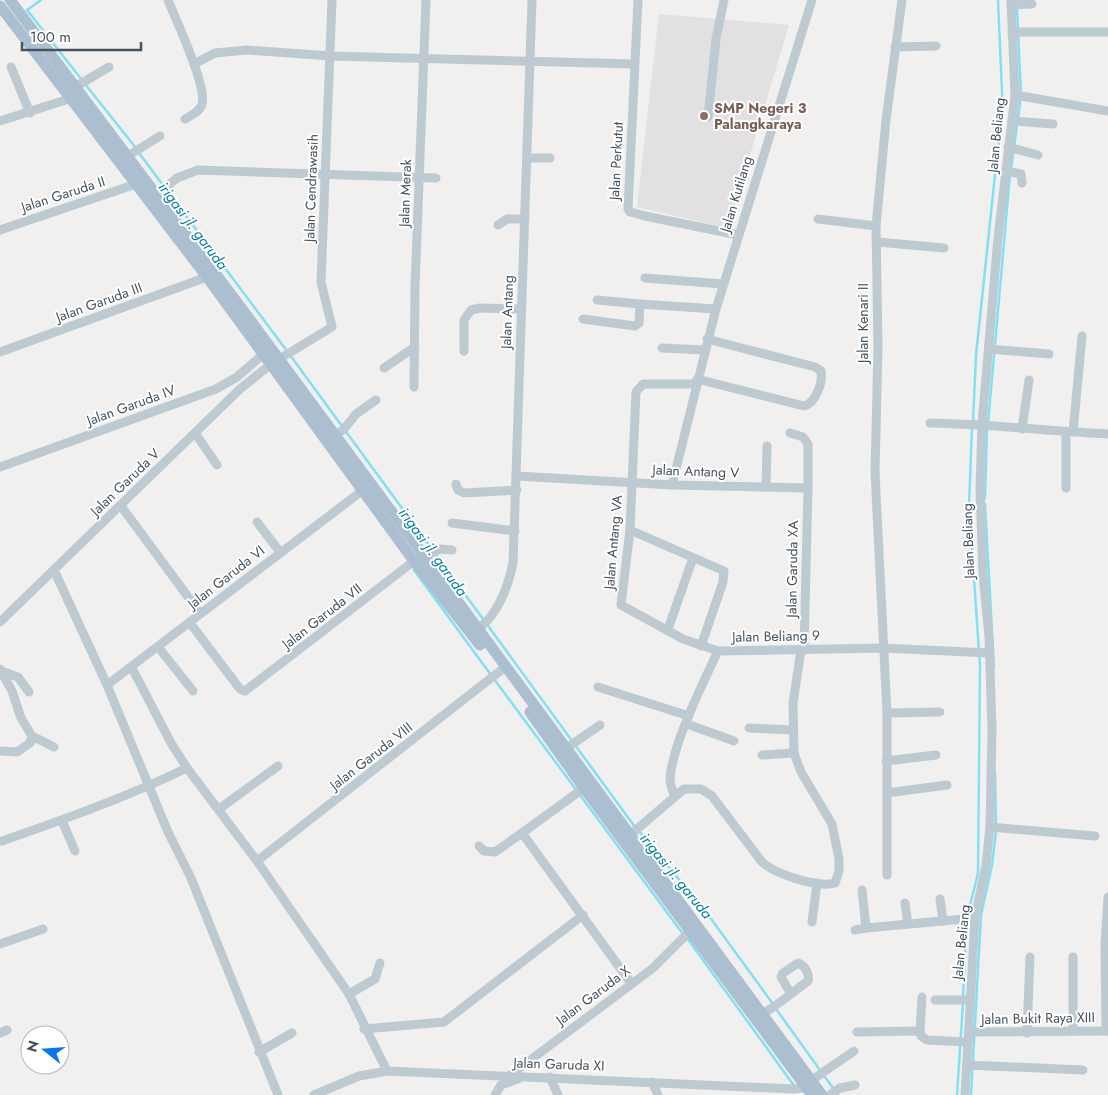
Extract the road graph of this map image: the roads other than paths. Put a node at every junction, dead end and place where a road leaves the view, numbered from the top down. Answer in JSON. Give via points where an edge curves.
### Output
{"nodes":[{"id":1,"x":168,"y":0,"type":"edge"},
{"id":2,"x":332,"y":0,"type":"edge"},
{"id":3,"x":426,"y":0,"type":"edge"},
{"id":4,"x":532,"y":0,"type":"edge"},
{"id":5,"x":638,"y":0,"type":"edge"},
{"id":6,"x":724,"y":0,"type":"edge"},
{"id":7,"x":812,"y":0,"type":"edge"},
{"id":8,"x":902,"y":0,"type":"edge"},
{"id":9,"x":1011,"y":3,"type":"edge"},
{"id":10,"x":7,"y":4,"type":"edge"},
{"id":11,"x":1032,"y":4,"type":"dead end"},
{"id":12,"x":1012,"y":32,"type":"junction"},
{"id":13,"x":1108,"y":32,"type":"edge"},
{"id":14,"x":936,"y":46,"type":"dead end"},
{"id":15,"x":895,"y":47,"type":"junction"},
{"id":16,"x":331,"y":56,"type":"junction"},
{"id":17,"x":422,"y":59,"type":"junction"},
{"id":18,"x":529,"y":63,"type":"junction"},
{"id":19,"x":194,"y":64,"type":"junction"},
{"id":20,"x":634,"y":64,"type":"junction"},
{"id":21,"x":11,"y":67,"type":"dead end"},
{"id":22,"x":109,"y":67,"type":"dead end"},
{"id":23,"x":80,"y":87,"type":"junction"},
{"id":24,"x":1015,"y":95,"type":"junction"},
{"id":25,"x":1108,"y":111,"type":"edge"},
{"id":26,"x":30,"y":112,"type":"junction"},
{"id":27,"x":708,"y":117,"type":"dead end"},
{"id":28,"x":184,"y":119,"type":"dead end"},
{"id":29,"x":0,"y":121,"type":"edge"},
{"id":30,"x":1012,"y":121,"type":"junction"},
{"id":31,"x":1053,"y":124,"type":"dead end"},
{"id":32,"x":160,"y":136,"type":"dead end"},
{"id":33,"x":1008,"y":146,"type":"junction"},
{"id":34,"x":133,"y":152,"type":"junction"},
{"id":35,"x":1038,"y":155,"type":"dead end"},
{"id":36,"x":526,"y":158,"type":"junction"},
{"id":37,"x":550,"y":158,"type":"dead end"},
{"id":38,"x":1006,"y":172,"type":"junction"},
{"id":39,"x":325,"y":173,"type":"junction"},
{"id":40,"x":419,"y":178,"type":"junction"},
{"id":41,"x":436,"y":178,"type":"dead end"},
{"id":42,"x":140,"y":182,"type":"junction"},
{"id":43,"x":1022,"y":183,"type":"dead end"},
{"id":44,"x":163,"y":189,"type":"junction"},
{"id":45,"x":525,"y":219,"type":"junction"},
{"id":46,"x":818,"y":219,"type":"dead end"},
{"id":47,"x":498,"y":225,"type":"dead end"},
{"id":48,"x":876,"y":226,"type":"junction"},
{"id":49,"x":0,"y":230,"type":"edge"},
{"id":50,"x":738,"y":235,"type":"junction"},
{"id":51,"x":877,"y":242,"type":"junction"},
{"id":52,"x":944,"y":248,"type":"dead end"},
{"id":53,"x":207,"y":277,"type":"junction"},
{"id":54,"x":645,"y":278,"type":"dead end"},
{"id":55,"x":723,"y":284,"type":"junction"},
{"id":56,"x":597,"y":300,"type":"dead end"},
{"id":57,"x":640,"y":304,"type":"junction"},
{"id":58,"x":520,"y":309,"type":"junction"},
{"id":59,"x":716,"y":309,"type":"junction"},
{"id":60,"x":241,"y":316,"type":"junction"},
{"id":61,"x":583,"y":318,"type":"dead end"},
{"id":62,"x":1082,"y":336,"type":"dead end"},
{"id":63,"x":707,"y":339,"type":"junction"},
{"id":64,"x":415,"y":347,"type":"junction"},
{"id":65,"x":662,"y":348,"type":"dead end"},
{"id":66,"x":989,"y":349,"type":"junction"},
{"id":67,"x":704,"y":350,"type":"junction"},
{"id":68,"x":267,"y":351,"type":"junction"},
{"id":69,"x":464,"y":351,"type":"dead end"},
{"id":70,"x":0,"y":352,"type":"edge"},
{"id":71,"x":1049,"y":354,"type":"dead end"},
{"id":72,"x":282,"y":358,"type":"junction"},
{"id":73,"x":384,"y":368,"type":"dead end"},
{"id":74,"x":1029,"y":380,"type":"dead end"},
{"id":75,"x":696,"y":382,"type":"junction"},
{"id":76,"x":414,"y":387,"type":"dead end"},
{"id":77,"x":376,"y":400,"type":"dead end"},
{"id":78,"x":930,"y":423,"type":"dead end"},
{"id":79,"x":982,"y":424,"type":"junction"},
{"id":80,"x":1022,"y":429,"type":"junction"},
{"id":81,"x":342,"y":431,"type":"junction"},
{"id":82,"x":1069,"y":432,"type":"junction"},
{"id":83,"x":195,"y":433,"type":"junction"},
{"id":84,"x":790,"y":433,"type":"dead end"},
{"id":85,"x":1108,"y":434,"type":"edge"},
{"id":86,"x":767,"y":446,"type":"dead end"},
{"id":87,"x":218,"y":465,"type":"dead end"},
{"id":88,"x":0,"y":467,"type":"edge"},
{"id":89,"x":517,"y":476,"type":"junction"},
{"id":90,"x":632,"y":482,"type":"junction"},
{"id":91,"x":456,"y":484,"type":"dead end"},
{"id":92,"x":672,"y":485,"type":"junction"},
{"id":93,"x":366,"y":487,"type":"junction"},
{"id":94,"x":766,"y":487,"type":"junction"},
{"id":95,"x":808,"y":488,"type":"junction"},
{"id":96,"x":1066,"y":488,"type":"dead end"},
{"id":97,"x":517,"y":490,"type":"junction"},
{"id":98,"x":121,"y":506,"type":"junction"},
{"id":99,"x":257,"y":522,"type":"dead end"},
{"id":100,"x":452,"y":523,"type":"dead end"},
{"id":101,"x":630,"y":530,"type":"junction"},
{"id":102,"x":515,"y":532,"type":"junction"},
{"id":103,"x":452,"y":550,"type":"dead end"},
{"id":104,"x":280,"y":552,"type":"junction"},
{"id":105,"x":427,"y":555,"type":"junction"},
{"id":106,"x":693,"y":558,"type":"junction"},
{"id":107,"x":54,"y":570,"type":"junction"},
{"id":108,"x":200,"y":613,"type":"junction"},
{"id":109,"x":0,"y":622,"type":"edge"},
{"id":110,"x":190,"y":623,"type":"junction"},
{"id":111,"x":483,"y":625,"type":"junction"},
{"id":112,"x":668,"y":629,"type":"junction"},
{"id":113,"x":701,"y":646,"type":"junction"},
{"id":114,"x":158,"y":648,"type":"junction"},
{"id":115,"x":883,"y":648,"type":"junction"},
{"id":116,"x":802,"y":650,"type":"junction"},
{"id":117,"x":718,"y":651,"type":"junction"},
{"id":118,"x":989,"y":653,"type":"junction"},
{"id":119,"x":132,"y":668,"type":"junction"},
{"id":120,"x":1,"y":670,"type":"edge"},
{"id":121,"x":500,"y":671,"type":"junction"},
{"id":122,"x":107,"y":685,"type":"junction"},
{"id":123,"x":598,"y":688,"type":"dead end"},
{"id":124,"x":193,"y":691,"type":"dead end"},
{"id":125,"x":29,"y":692,"type":"dead end"},
{"id":126,"x":940,"y":712,"type":"dead end"},
{"id":127,"x":887,"y":713,"type":"junction"},
{"id":128,"x":688,"y":720,"type":"junction"},
{"id":129,"x":600,"y":725,"type":"dead end"},
{"id":130,"x":749,"y":728,"type":"dead end"},
{"id":131,"x":793,"y":730,"type":"junction"},
{"id":132,"x":32,"y":736,"type":"junction"},
{"id":133,"x":734,"y":740,"type":"dead end"},
{"id":134,"x":54,"y":747,"type":"dead end"},
{"id":135,"x":569,"y":747,"type":"junction"},
{"id":136,"x":0,"y":751,"type":"edge"},
{"id":137,"x":794,"y":753,"type":"junction"},
{"id":138,"x":936,"y":754,"type":"dead end"},
{"id":139,"x":762,"y":755,"type":"dead end"},
{"id":140,"x":886,"y":761,"type":"junction"},
{"id":141,"x":278,"y":766,"type":"dead end"},
{"id":142,"x":187,"y":768,"type":"junction"},
{"id":143,"x":947,"y":785,"type":"dead end"},
{"id":144,"x":149,"y":786,"type":"junction"},
{"id":145,"x":584,"y":788,"type":"junction"},
{"id":146,"x":887,"y":793,"type":"junction"},
{"id":147,"x":675,"y":796,"type":"junction"},
{"id":148,"x":219,"y":809,"type":"junction"},
{"id":149,"x":62,"y":821,"type":"junction"},
{"id":150,"x":990,"y":827,"type":"junction"},
{"id":151,"x":636,"y":829,"type":"junction"},
{"id":152,"x":522,"y":833,"type":"junction"},
{"id":153,"x":1095,"y":836,"type":"dead end"},
{"id":154,"x":2,"y":841,"type":"dead end"},
{"id":155,"x":479,"y":846,"type":"dead end"},
{"id":156,"x":75,"y":851,"type":"dead end"},
{"id":157,"x":257,"y":861,"type":"junction"},
{"id":158,"x":887,"y":875,"type":"dead end"},
{"id":159,"x":818,"y":883,"type":"junction"},
{"id":160,"x":862,"y":890,"type":"dead end"},
{"id":161,"x":1108,"y":897,"type":"edge"},
{"id":162,"x":940,"y":899,"type":"dead end"},
{"id":163,"x":905,"y":903,"type":"dead end"},
{"id":164,"x":583,"y":915,"type":"junction"},
{"id":165,"x":975,"y":918,"type":"junction"},
{"id":166,"x":943,"y":921,"type":"junction"},
{"id":167,"x":812,"y":922,"type":"dead end"},
{"id":168,"x":908,"y":924,"type":"junction"},
{"id":169,"x":866,"y":928,"type":"junction"},
{"id":170,"x":43,"y":929,"type":"dead end"},
{"id":171,"x":855,"y":930,"type":"dead end"},
{"id":172,"x":690,"y":931,"type":"junction"},
{"id":173,"x":0,"y":944,"type":"edge"},
{"id":174,"x":1107,"y":945,"type":"edge"},
{"id":175,"x":1030,"y":957,"type":"dead end"},
{"id":176,"x":1073,"y":957,"type":"dead end"},
{"id":177,"x":380,"y":963,"type":"dead end"},
{"id":178,"x":631,"y":983,"type":"junction"},
{"id":179,"x":349,"y":994,"type":"junction"},
{"id":180,"x":791,"y":994,"type":"dead end"},
{"id":181,"x":922,"y":997,"type":"dead end"},
{"id":182,"x":935,"y":1000,"type":"dead end"},
{"id":183,"x":969,"y":1000,"type":"junction"},
{"id":184,"x":770,"y":1009,"type":"junction"},
{"id":185,"x":364,"y":1028,"type":"junction"},
{"id":186,"x":1073,"y":1031,"type":"junction"},
{"id":187,"x":1107,"y":1031,"type":"edge"},
{"id":188,"x":857,"y":1032,"type":"dead end"},
{"id":189,"x":920,"y":1032,"type":"junction"},
{"id":190,"x":969,"y":1032,"type":"junction"},
{"id":191,"x":292,"y":1033,"type":"dead end"},
{"id":192,"x":772,"y":1033,"type":"junction"},
{"id":193,"x":1028,"y":1033,"type":"junction"},
{"id":194,"x":968,"y":1042,"type":"junction"},
{"id":195,"x":854,"y":1051,"type":"dead end"},
{"id":196,"x":259,"y":1052,"type":"junction"},
{"id":197,"x":967,"y":1065,"type":"junction"},
{"id":198,"x":1083,"y":1070,"type":"dead end"},
{"id":199,"x":387,"y":1071,"type":"junction"},
{"id":200,"x":509,"y":1076,"type":"junction"},
{"id":201,"x":528,"y":1076,"type":"junction"},
{"id":202,"x":550,"y":1077,"type":"junction"},
{"id":203,"x":652,"y":1082,"type":"junction"},
{"id":204,"x":815,"y":1082,"type":"edge"},
{"id":205,"x":855,"y":1085,"type":"dead end"},
{"id":206,"x":831,"y":1093,"type":"edge"},
{"id":207,"x":278,"y":1095,"type":"edge"},
{"id":208,"x":314,"y":1095,"type":"edge"},
{"id":209,"x":495,"y":1095,"type":"edge"},
{"id":210,"x":558,"y":1095,"type":"edge"},
{"id":211,"x":658,"y":1095,"type":"edge"},
{"id":212,"x":965,"y":1095,"type":"edge"}],
"edges":[{"from":1,"to":19,"type":"street"},
{"from":2,"to":16,"type":"street","name":"Jalan Cendrawasih"},
{"from":3,"to":17,"type":"street","name":"Jalan Merak"},
{"from":4,"to":18,"type":"street","name":"Jalan Antang"},
{"from":5,"to":20,"type":"street","name":"Jalan Perkutut"},
{"from":6,"to":27,"type":"street"},
{"from":7,"to":50,"type":"street","name":"Jalan Kutilang"},
{"from":8,"to":15,"type":"street","name":"Jalan Kenari II"},
{"from":9,"to":11,"type":"street"},
{"from":9,"to":12,"type":"street","name":"Jalan Beliang"},
{"from":10,"to":23,"type":"main road"},
{"from":12,"to":13,"type":"street"},
{"from":12,"to":24,"type":"street","name":"Jalan Beliang"},
{"from":14,"to":15,"type":"street"},
{"from":15,"to":48,"type":"street","name":"Jalan Kenari II"},
{"from":16,"to":17,"type":"street"},
{"from":16,"to":19,"type":"street","via":[[230,51],[215,53]]},
{"from":16,"to":39,"type":"street","name":"Jalan Cendrawasih"},
{"from":17,"to":18,"type":"street"},
{"from":17,"to":40,"type":"street","name":"Jalan Merak"},
{"from":18,"to":20,"type":"street"},
{"from":18,"to":36,"type":"street","name":"Jalan Antang"},
{"from":19,"to":28,"type":"street","via":[[202,103],[198,111]]},
{"from":20,"to":50,"type":"street","name":"Jalan Perkutut","via":[[629,210]]},
{"from":21,"to":26,"type":"street"},
{"from":22,"to":23,"type":"street"},
{"from":23,"to":26,"type":"street"},
{"from":23,"to":34,"type":"main road"},
{"from":23,"to":42,"type":"main road"},
{"from":24,"to":25,"type":"street"},
{"from":24,"to":30,"type":"street","name":"Jalan Beliang"},
{"from":26,"to":29,"type":"street"},
{"from":30,"to":31,"type":"street"},
{"from":30,"to":33,"type":"street","name":"Jalan Beliang"},
{"from":32,"to":34,"type":"street"},
{"from":33,"to":35,"type":"street"},
{"from":33,"to":38,"type":"street","name":"Jalan Beliang"},
{"from":34,"to":42,"type":"main road"},
{"from":36,"to":37,"type":"street"},
{"from":36,"to":45,"type":"street","name":"Jalan Antang"},
{"from":38,"to":43,"type":"street","via":[[1021,174]]},
{"from":38,"to":66,"type":"street","name":"Jalan Beliang"},
{"from":39,"to":40,"type":"street"},
{"from":39,"to":44,"type":"street","via":[[198,170],[184,174]]},
{"from":39,"to":72,"type":"street","name":"Jalan Cendrawasih","via":[[321,282],[333,326]]},
{"from":40,"to":41,"type":"street"},
{"from":40,"to":64,"type":"street","name":"Jalan Merak"},
{"from":42,"to":44,"type":"main road"},
{"from":42,"to":49,"type":"street","name":"Jalan Garuda II"},
{"from":42,"to":53,"type":"main road"},
{"from":44,"to":60,"type":"main road"},
{"from":45,"to":47,"type":"street","via":[[507,219]]},
{"from":45,"to":58,"type":"street","name":"Jalan Antang"},
{"from":46,"to":48,"type":"street"},
{"from":48,"to":51,"type":"street","name":"Jalan Kenari II"},
{"from":50,"to":55,"type":"street","name":"Jalan Kutilang"},
{"from":51,"to":52,"type":"street"},
{"from":51,"to":115,"type":"street","name":"Jalan Kenari II","via":[[875,472]]},
{"from":53,"to":60,"type":"main road"},
{"from":53,"to":70,"type":"street","name":"Jalan Garuda III"},
{"from":54,"to":55,"type":"street"},
{"from":55,"to":59,"type":"street","name":"Jalan Kutilang"},
{"from":56,"to":57,"type":"street"},
{"from":57,"to":59,"type":"street"},
{"from":57,"to":61,"type":"street","via":[[638,326]]},
{"from":58,"to":69,"type":"street","via":[[471,310],[464,320]]},
{"from":58,"to":89,"type":"street","name":"Jalan Antang"},
{"from":59,"to":63,"type":"street","name":"Jalan Kutilang"},
{"from":60,"to":68,"type":"main road"},
{"from":62,"to":82,"type":"street"},
{"from":63,"to":67,"type":"street","name":"Jalan Kutilang"},
{"from":63,"to":75,"type":"street","via":[[815,368],[822,375],[815,398],[804,406]]},
{"from":64,"to":73,"type":"street"},
{"from":64,"to":76,"type":"street","name":"Jalan Merak"},
{"from":65,"to":67,"type":"street"},
{"from":66,"to":71,"type":"street"},
{"from":66,"to":79,"type":"street","name":"Jalan Beliang"},
{"from":67,"to":75,"type":"street","name":"Jalan Kutilang"},
{"from":68,"to":72,"type":"main road"},
{"from":68,"to":88,"type":"street","name":"Jalan Garuda IV","via":[[237,377],[216,389]]},
{"from":72,"to":81,"type":"main road"},
{"from":72,"to":83,"type":"street","name":"Jalan Garuda V","via":[[240,389]]},
{"from":72,"to":93,"type":"main road"},
{"from":74,"to":80,"type":"street"},
{"from":75,"to":90,"type":"street","name":"Jalan Antang VA","via":[[643,384],[638,388]]},
{"from":75,"to":92,"type":"street","name":"Jalan Kutilang"},
{"from":77,"to":81,"type":"street","via":[[356,414]]},
{"from":78,"to":79,"type":"street"},
{"from":79,"to":80,"type":"street"},
{"from":79,"to":118,"type":"street","name":"Jalan Beliang","via":[[980,528]]},
{"from":80,"to":82,"type":"street"},
{"from":81,"to":93,"type":"main road"},
{"from":82,"to":85,"type":"street"},
{"from":82,"to":96,"type":"street"},
{"from":83,"to":87,"type":"street"},
{"from":83,"to":98,"type":"street","name":"Jalan Garuda V"},
{"from":84,"to":95,"type":"street","via":[[803,437],[808,444]]},
{"from":86,"to":94,"type":"street"},
{"from":89,"to":90,"type":"street","name":"Jalan Antang V"},
{"from":89,"to":97,"type":"street","name":"Jalan Antang"},
{"from":90,"to":92,"type":"street","name":"Jalan Antang V"},
{"from":90,"to":101,"type":"street","name":"Jalan Antang VA"},
{"from":91,"to":97,"type":"street","via":[[464,493]]},
{"from":92,"to":94,"type":"street","name":"Jalan Antang V"},
{"from":93,"to":104,"type":"street","name":"Jalan Garuda VI"},
{"from":93,"to":105,"type":"main road"},
{"from":94,"to":95,"type":"street","name":"Jalan Antang V"},
{"from":95,"to":116,"type":"street","name":"Jalan Garuda XA"},
{"from":97,"to":102,"type":"street","name":"Jalan Antang"},
{"from":98,"to":107,"type":"street","name":"Jalan Garuda V"},
{"from":98,"to":108,"type":"street"},
{"from":99,"to":104,"type":"street"},
{"from":100,"to":102,"type":"street"},
{"from":101,"to":106,"type":"street"},
{"from":101,"to":112,"type":"street","name":"Jalan Antang VA","via":[[621,605]]},
{"from":102,"to":111,"type":"street","name":"Jalan Antang","via":[[505,593]]},
{"from":103,"to":105,"type":"street"},
{"from":104,"to":108,"type":"street","name":"Jalan Garuda VI"},
{"from":105,"to":110,"type":"street","name":"Jalan Garuda VII","via":[[245,691],[240,689]]},
{"from":105,"to":111,"type":"main road"},
{"from":105,"to":121,"type":"main road"},
{"from":106,"to":112,"type":"street"},
{"from":106,"to":113,"type":"street","via":[[722,568],[725,575]]},
{"from":107,"to":109,"type":"street","name":"Jalan Garuda V"},
{"from":107,"to":122,"type":"street"},
{"from":108,"to":110,"type":"street","name":"Jalan Garuda VI"},
{"from":110,"to":114,"type":"street","name":"Jalan Garuda VI"},
{"from":111,"to":135,"type":"main road"},
{"from":112,"to":113,"type":"street"},
{"from":113,"to":117,"type":"street"},
{"from":114,"to":119,"type":"street","name":"Jalan Garuda VI"},
{"from":114,"to":124,"type":"street"},
{"from":115,"to":116,"type":"street","name":"Jalan Beliang 9"},
{"from":115,"to":118,"type":"street","name":"Jalan Beliang 9"},
{"from":115,"to":127,"type":"street","name":"Jalan Kenari II"},
{"from":116,"to":117,"type":"street","name":"Jalan Beliang 9"},
{"from":116,"to":131,"type":"street","name":"Jalan Garuda XA","via":[[793,703]]},
{"from":117,"to":128,"type":"street","name":"Jalan Beliang 9"},
{"from":118,"to":150,"type":"street","name":"Jalan Beliang","via":[[992,730]]},
{"from":119,"to":122,"type":"street","name":"Jalan Garuda VI"},
{"from":119,"to":142,"type":"street"},
{"from":120,"to":125,"type":"street","via":[[18,677]]},
{"from":120,"to":132,"type":"street"},
{"from":121,"to":135,"type":"main road"},
{"from":121,"to":157,"type":"street","name":"Jalan Garuda VIII"},
{"from":122,"to":144,"type":"street"},
{"from":123,"to":128,"type":"street"},
{"from":126,"to":127,"type":"street"},
{"from":127,"to":140,"type":"street","name":"Jalan Kenari II"},
{"from":128,"to":133,"type":"street"},
{"from":128,"to":147,"type":"street","name":"Jalan Beliang 9","via":[[672,766],[670,782]]},
{"from":129,"to":135,"type":"street"},
{"from":130,"to":131,"type":"street"},
{"from":131,"to":137,"type":"street","name":"Jalan Garuda XA"},
{"from":132,"to":134,"type":"street"},
{"from":132,"to":136,"type":"street","via":[[30,743],[17,752]]},
{"from":135,"to":145,"type":"main road"},
{"from":135,"to":151,"type":"main road"},
{"from":137,"to":139,"type":"street"},
{"from":137,"to":159,"type":"street","name":"Jalan Garuda XA","via":[[800,772],[826,812],[835,835],[837,878],[832,884]]},
{"from":138,"to":140,"type":"street"},
{"from":140,"to":146,"type":"street","name":"Jalan Kenari II"},
{"from":141,"to":148,"type":"street"},
{"from":142,"to":144,"type":"street"},
{"from":142,"to":148,"type":"street"},
{"from":143,"to":146,"type":"street"},
{"from":144,"to":149,"type":"street"},
{"from":144,"to":196,"type":"street","via":[[191,878]]},
{"from":145,"to":152,"type":"street"},
{"from":145,"to":172,"type":"main road"},
{"from":146,"to":158,"type":"street","name":"Jalan Kenari II"},
{"from":147,"to":151,"type":"street"},
{"from":147,"to":159,"type":"street","via":[[687,788],[705,790],[767,867],[779,874]]},
{"from":148,"to":157,"type":"street"},
{"from":149,"to":154,"type":"street"},
{"from":149,"to":156,"type":"street"},
{"from":150,"to":153,"type":"street"},
{"from":150,"to":165,"type":"street","name":"Jalan Beliang"},
{"from":151,"to":184,"type":"main road"},
{"from":152,"to":155,"type":"street","via":[[495,852],[484,851]]},
{"from":152,"to":164,"type":"street"},
{"from":157,"to":179,"type":"street"},
{"from":159,"to":167,"type":"street"},
{"from":160,"to":169,"type":"street"},
{"from":161,"to":174,"type":"street"},
{"from":162,"to":166,"type":"street"},
{"from":163,"to":168,"type":"street"},
{"from":164,"to":178,"type":"street"},
{"from":164,"to":185,"type":"street","via":[[444,1022]]},
{"from":165,"to":166,"type":"street"},
{"from":165,"to":183,"type":"street","name":"Jalan Beliang"},
{"from":166,"to":168,"type":"street"},
{"from":168,"to":169,"type":"street"},
{"from":169,"to":171,"type":"street"},
{"from":170,"to":173,"type":"street"},
{"from":172,"to":178,"type":"street","name":"Jalan Garuda X","via":[[660,962]]},
{"from":172,"to":192,"type":"main road"},
{"from":174,"to":187,"type":"street"},
{"from":175,"to":193,"type":"street"},
{"from":176,"to":186,"type":"street"},
{"from":177,"to":179,"type":"street","via":[[375,979]]},
{"from":178,"to":200,"type":"street","name":"Jalan Garuda X"},
{"from":179,"to":185,"type":"street"},
{"from":180,"to":184,"type":"street"},
{"from":181,"to":189,"type":"street"},
{"from":182,"to":183,"type":"street"},
{"from":183,"to":190,"type":"street","name":"Jalan Beliang"},
{"from":184,"to":192,"type":"main road"},
{"from":185,"to":199,"type":"street"},
{"from":186,"to":187,"type":"street","name":"Jalan Bukit Raya XIII"},
{"from":186,"to":193,"type":"street","name":"Jalan Bukit Raya XIII"},
{"from":188,"to":189,"type":"street"},
{"from":189,"to":194,"type":"street","via":[[927,1040]]},
{"from":190,"to":193,"type":"street","name":"Jalan Bukit Raya XIII"},
{"from":190,"to":194,"type":"street","name":"Jalan Beliang"},
{"from":191,"to":196,"type":"street"},
{"from":192,"to":204,"type":"main road"},
{"from":194,"to":197,"type":"street","name":"Jalan Beliang"},
{"from":195,"to":204,"type":"street"},
{"from":196,"to":207,"type":"street"},
{"from":197,"to":198,"type":"street"},
{"from":197,"to":212,"type":"street","name":"Jalan Beliang"},
{"from":199,"to":200,"type":"street","name":"Jalan Garuda XI"},
{"from":199,"to":208,"type":"street","name":"Jalan Garuda XI","via":[[360,1076]]},
{"from":200,"to":201,"type":"street","name":"Jalan Garuda XI"},
{"from":201,"to":202,"type":"street","name":"Jalan Garuda XI"},
{"from":201,"to":209,"type":"street","via":[[501,1084]]},
{"from":202,"to":203,"type":"street","name":"Jalan Garuda XI"},
{"from":202,"to":210,"type":"street"},
{"from":203,"to":204,"type":"street","name":"Jalan Garuda XI"},
{"from":203,"to":211,"type":"street"},
{"from":204,"to":206,"type":"main road"},
{"from":205,"to":206,"type":"street"}]}
